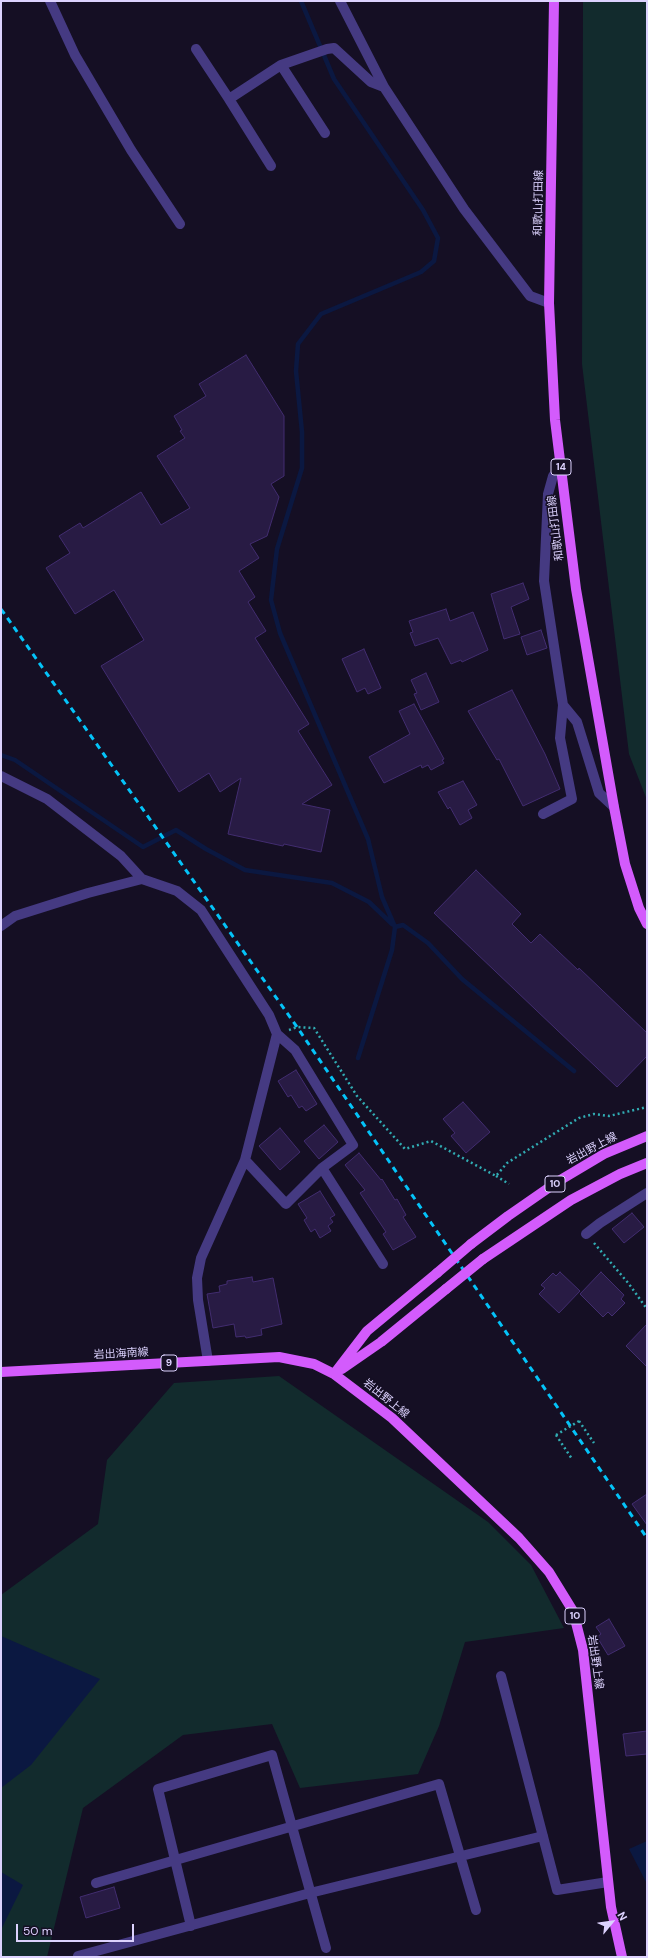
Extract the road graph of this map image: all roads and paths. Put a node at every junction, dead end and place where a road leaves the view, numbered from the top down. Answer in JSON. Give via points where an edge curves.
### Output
{"nodes":[{"id":1,"x":50,"y":1,"type":"edge"},
{"id":2,"x":340,"y":1,"type":"edge"},
{"id":3,"x":554,"y":1,"type":"edge"},
{"id":4,"x":196,"y":49,"type":"dead end"},
{"id":5,"x":281,"y":65,"type":"junction"},
{"id":6,"x":384,"y":87,"type":"junction"},
{"id":7,"x":228,"y":99,"type":"junction"},
{"id":8,"x":324,"y":133,"type":"dead end"},
{"id":9,"x":271,"y":166,"type":"dead end"},
{"id":10,"x":180,"y":224,"type":"dead end"},
{"id":11,"x":549,"y":303,"type":"junction"},
{"id":12,"x":561,"y":472,"type":"junction"},
{"id":13,"x":563,"y":705,"type":"junction"},
{"id":14,"x":1,"y":776,"type":"edge"},
{"id":15,"x":614,"y":807,"type":"junction"},
{"id":16,"x":543,"y":814,"type":"dead end"},
{"id":17,"x":142,"y":879,"type":"junction"},
{"id":18,"x":647,"y":924,"type":"edge"},
{"id":19,"x":1,"y":926,"type":"edge"},
{"id":20,"x":277,"y":1034,"type":"junction"},
{"id":21,"x":647,"y":1107,"type":"edge"},
{"id":22,"x":647,"y":1136,"type":"edge"},
{"id":23,"x":245,"y":1160,"type":"junction"},
{"id":24,"x":647,"y":1163,"type":"edge"},
{"id":25,"x":322,"y":1168,"type":"junction"},
{"id":26,"x":496,"y":1176,"type":"junction"},
{"id":27,"x":509,"y":1184,"type":"dead end"},
{"id":28,"x":647,"y":1193,"type":"edge"},
{"id":29,"x":586,"y":1234,"type":"joint"},
{"id":30,"x":383,"y":1264,"type":"dead end"},
{"id":31,"x":647,"y":1310,"type":"edge"},
{"id":32,"x":208,"y":1361,"type":"junction"},
{"id":33,"x":1,"y":1372,"type":"edge"},
{"id":34,"x":334,"y":1374,"type":"junction"},
{"id":35,"x":594,"y":1444,"type":"dead end"},
{"id":36,"x":572,"y":1459,"type":"dead end"},
{"id":37,"x":501,"y":1676,"type":"dead end"},
{"id":38,"x":293,"y":1826,"type":"junction"},
{"id":39,"x":543,"y":1836,"type":"junction"},
{"id":40,"x":461,"y":1856,"type":"junction"},
{"id":41,"x":174,"y":1860,"type":"junction"},
{"id":42,"x":608,"y":1882,"type":"junction"},
{"id":43,"x":96,"y":1883,"type":"dead end"},
{"id":44,"x":310,"y":1893,"type":"junction"},
{"id":45,"x":476,"y":1910,"type":"dead end"},
{"id":46,"x":191,"y":1926,"type":"junction"},
{"id":47,"x":326,"y":1948,"type":"dead end"},
{"id":48,"x":78,"y":1956,"type":"edge"},
{"id":49,"x":622,"y":1957,"type":"edge"}],
"edges":[{"from":1,"to":10,"type":"street","via":[[75,55],[131,150]]},
{"from":2,"to":6,"type":"street"},
{"from":3,"to":11,"type":"main road","name":"和歌山打田線","number":"14"},
{"from":4,"to":7,"type":"street"},
{"from":5,"to":6,"type":"street","via":[[334,48],[371,82]]},
{"from":5,"to":7,"type":"street"},
{"from":5,"to":8,"type":"street"},
{"from":6,"to":11,"type":"street","via":[[464,209],[530,296]]},
{"from":7,"to":9,"type":"street"},
{"from":11,"to":12,"type":"main road","name":"和歌山打田線","number":"14","via":[[555,420]]},
{"from":12,"to":13,"type":"street","via":[[553,476],[548,494],[544,581]]},
{"from":12,"to":15,"type":"main road","name":"和歌山打田線","number":"14","via":[[576,589]]},
{"from":13,"to":15,"type":"street","via":[[577,722],[599,793]]},
{"from":13,"to":16,"type":"street","via":[[560,738],[572,799]]},
{"from":14,"to":17,"type":"street","via":[[47,799],[121,856]]},
{"from":15,"to":18,"type":"main road","name":"和歌山打田線","number":"14","via":[[625,864],[639,908]]},
{"from":17,"to":19,"type":"street","via":[[15,916]]},
{"from":17,"to":20,"type":"street","via":[[177,891],[201,910],[270,1015]]},
{"from":20,"to":23,"type":"street"},
{"from":20,"to":25,"type":"street","via":[[295,1050],[353,1145]]},
{"from":20,"to":26,"type":"path","via":[[297,1027],[314,1028],[357,1096],[405,1149],[431,1142]]},
{"from":21,"to":26,"type":"path","via":[[609,1116],[594,1114],[579,1118],[506,1163]]},
{"from":22,"to":34,"type":"main road","name":"岩出野上線","number":"10","bridge":true,"via":[[604,1154],[557,1182],[471,1244],[367,1331]]},
{"from":23,"to":25,"type":"street","via":[[286,1204]]},
{"from":23,"to":32,"type":"street","via":[[199,1264],[198,1300]]},
{"from":24,"to":34,"type":"main road","number":"10","bridge":true,"via":[[571,1200],[483,1259],[381,1342]]},
{"from":25,"to":30,"type":"street"},
{"from":26,"to":27,"type":"path"},
{"from":28,"to":29,"type":"street"},
{"from":29,"to":31,"type":"path","via":[[629,1284]]},
{"from":32,"to":33,"type":"main road","name":"岩出海南線","number":"9"},
{"from":32,"to":34,"type":"main road","name":"岩出海南線","number":"9","via":[[279,1357],[314,1364]]},
{"from":34,"to":42,"type":"main road","name":"岩出野上線","number":"10","via":[[392,1418],[519,1538],[549,1572],[573,1611],[583,1650]]},
{"from":35,"to":36,"type":"path","bridge":true,"via":[[579,1420],[556,1435]]},
{"from":37,"to":39,"type":"street"},
{"from":38,"to":40,"type":"street","via":[[439,1784]]},
{"from":38,"to":41,"type":"street"},
{"from":38,"to":41,"type":"street","via":[[272,1755],[158,1789]]},
{"from":38,"to":44,"type":"street"},
{"from":39,"to":40,"type":"street"},
{"from":39,"to":42,"type":"street","via":[[557,1890]]},
{"from":40,"to":44,"type":"street"},
{"from":40,"to":45,"type":"street"},
{"from":41,"to":43,"type":"street"},
{"from":41,"to":46,"type":"street"},
{"from":42,"to":49,"type":"main road","name":"岩出野上線","number":"10"},
{"from":44,"to":46,"type":"street"},
{"from":44,"to":47,"type":"street"},
{"from":46,"to":48,"type":"street"}]}
